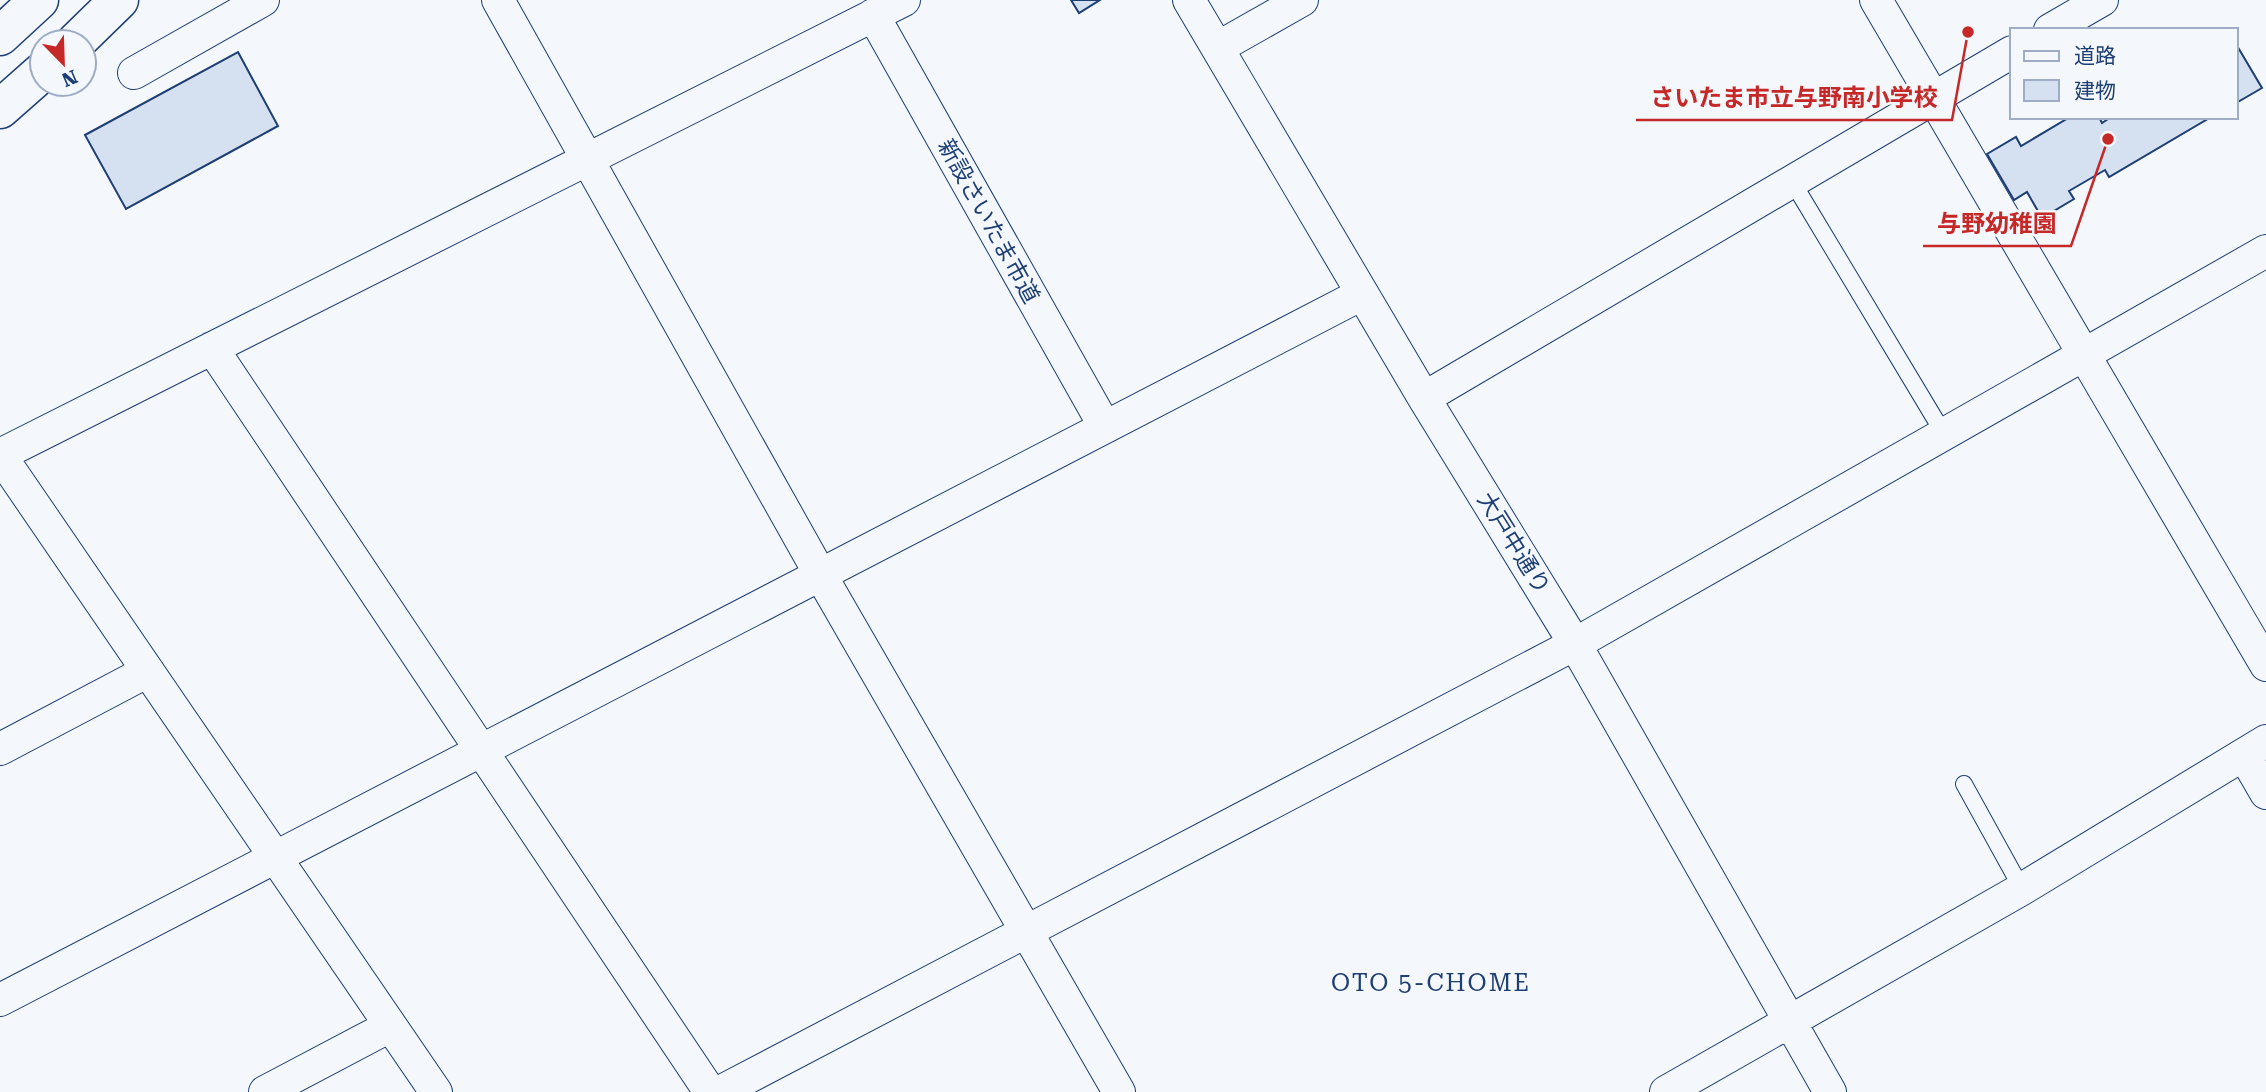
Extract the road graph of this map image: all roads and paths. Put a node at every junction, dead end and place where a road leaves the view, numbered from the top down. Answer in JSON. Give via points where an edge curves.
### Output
{"nodes":[{"id":1,"x":39,"y":0,"type":"edge"},
{"id":2,"x":119,"y":0,"type":"edge"},
{"id":3,"x":263,"y":0,"type":"edge"},
{"id":4,"x":498,"y":0,"type":"edge"},
{"id":5,"x":904,"y":0,"type":"edge"},
{"id":6,"x":1189,"y":0,"type":"edge"},
{"id":7,"x":1302,"y":0,"type":"edge"},
{"id":8,"x":1876,"y":0,"type":"edge"},
{"id":9,"x":2102,"y":0,"type":"edge"},
{"id":10,"x":873,"y":15,"type":"junction"},
{"id":11,"x":90,"y":28,"type":"edge"},
{"id":12,"x":2053,"y":28,"type":"edge"},
{"id":13,"x":0,"y":36,"type":"edge"},
{"id":14,"x":1219,"y":47,"type":"junction"},
{"id":15,"x":2010,"y":53,"type":"edge"},
{"id":16,"x":134,"y":73,"type":"dead end"},
{"id":17,"x":28,"y":84,"type":"edge"},
{"id":18,"x":1934,"y":97,"type":"junction"},
{"id":19,"x":0,"y":109,"type":"edge"},
{"id":20,"x":587,"y":157,"type":"junction"},
{"id":21,"x":1792,"y":181,"type":"junction"},
{"id":22,"x":2266,"y":251,"type":"edge"},
{"id":23,"x":1362,"y":294,"type":"junction"},
{"id":24,"x":212,"y":348,"type":"junction"},
{"id":25,"x":2085,"y":352,"type":"junction"},
{"id":26,"x":1424,"y":398,"type":"junction"},
{"id":27,"x":1105,"y":427,"type":"junction"},
{"id":28,"x":1944,"y":434,"type":"junction"},
{"id":29,"x":12,"y":497,"type":"edge"},
{"id":30,"x":820,"y":574,"type":"junction"},
{"id":31,"x":1576,"y":644,"type":"junction"},
{"id":32,"x":2266,"y":665,"type":"edge"},
{"id":33,"x":148,"y":671,"type":"junction"},
{"id":34,"x":2255,"y":748,"type":"edge"},
{"id":35,"x":0,"y":749,"type":"edge"},
{"id":36,"x":481,"y":750,"type":"junction"},
{"id":37,"x":1964,"y":784,"type":"dead end"},
{"id":38,"x":2266,"y":793,"type":"edge"},
{"id":39,"x":275,"y":858,"type":"junction"},
{"id":40,"x":2022,"y":888,"type":"junction"},
{"id":41,"x":1028,"y":930,"type":"junction"},
{"id":42,"x":0,"y":1000,"type":"edge"},
{"id":43,"x":1787,"y":1021,"type":"junction"},
{"id":44,"x":390,"y":1026,"type":"junction"},
{"id":45,"x":265,"y":1092,"type":"edge"},
{"id":46,"x":436,"y":1092,"type":"edge"},
{"id":47,"x":710,"y":1092,"type":"edge"},
{"id":48,"x":720,"y":1092,"type":"edge"},
{"id":49,"x":1119,"y":1092,"type":"edge"},
{"id":50,"x":1667,"y":1092,"type":"edge"},
{"id":51,"x":1830,"y":1092,"type":"edge"}],
"edges":[{"from":1,"to":13,"type":"main road"},
{"from":2,"to":11,"type":"main road"},
{"from":3,"to":16,"type":"street"},
{"from":4,"to":20,"type":"street"},
{"from":5,"to":10,"type":"street"},
{"from":6,"to":14,"type":"street","name":"大戸中通り"},
{"from":7,"to":14,"type":"street"},
{"from":8,"to":18,"type":"street"},
{"from":9,"to":12,"type":"street"},
{"from":10,"to":20,"type":"street"},
{"from":10,"to":27,"type":"street","name":"新設さいたま市道"},
{"from":14,"to":23,"type":"street","name":"大戸中通り"},
{"from":15,"to":18,"type":"street"},
{"from":17,"to":19,"type":"main road"},
{"from":18,"to":21,"type":"street"},
{"from":18,"to":25,"type":"street"},
{"from":20,"to":24,"type":"street"},
{"from":20,"to":30,"type":"street"},
{"from":21,"to":26,"type":"street"},
{"from":21,"to":28,"type":"lane"},
{"from":22,"to":25,"type":"street"},
{"from":23,"to":26,"type":"street","name":"大戸中通り"},
{"from":23,"to":27,"type":"street"},
{"from":24,"to":29,"type":"street","via":[[0,455]]},
{"from":24,"to":36,"type":"street"},
{"from":25,"to":28,"type":"street"},
{"from":25,"to":32,"type":"street"},
{"from":26,"to":31,"type":"street","name":"大戸中通り"},
{"from":27,"to":30,"type":"street"},
{"from":28,"to":31,"type":"street"},
{"from":29,"to":33,"type":"street"},
{"from":30,"to":36,"type":"street"},
{"from":30,"to":41,"type":"street"},
{"from":31,"to":41,"type":"street"},
{"from":31,"to":43,"type":"street","name":"大戸中通り"},
{"from":33,"to":35,"type":"street"},
{"from":33,"to":39,"type":"street"},
{"from":34,"to":38,"type":"street"},
{"from":34,"to":40,"type":"street"},
{"from":36,"to":39,"type":"street"},
{"from":36,"to":47,"type":"street"},
{"from":37,"to":40,"type":"lane"},
{"from":39,"to":42,"type":"street"},
{"from":39,"to":44,"type":"street"},
{"from":40,"to":43,"type":"street"},
{"from":41,"to":48,"type":"street"},
{"from":41,"to":49,"type":"street"},
{"from":43,"to":50,"type":"street"},
{"from":43,"to":51,"type":"street","name":"大戸中通り"},
{"from":44,"to":45,"type":"street"},
{"from":44,"to":46,"type":"street"}]}
